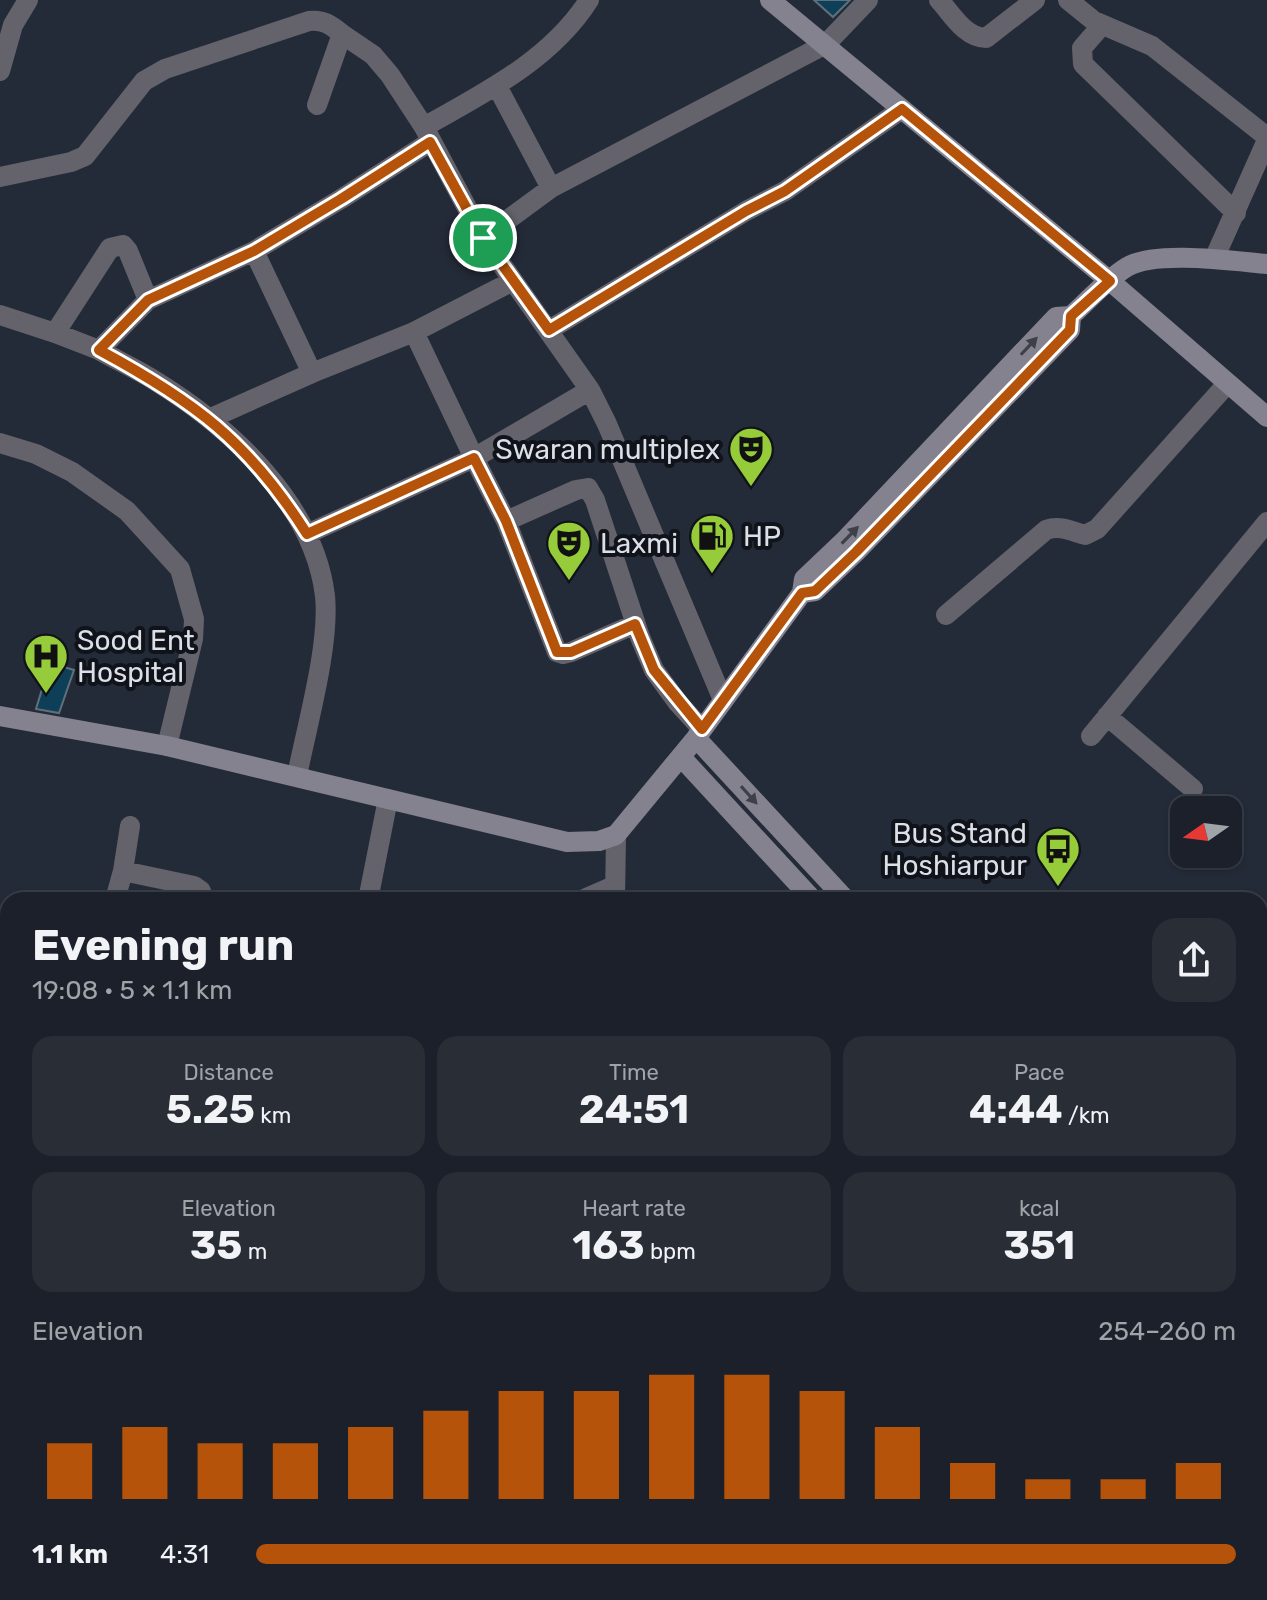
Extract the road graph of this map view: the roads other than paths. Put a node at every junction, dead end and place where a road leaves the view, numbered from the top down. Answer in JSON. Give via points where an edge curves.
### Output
{"nodes":[{"id":1,"x":28,"y":0,"type":"edge"},
{"id":2,"x":589,"y":0,"type":"edge"},
{"id":3,"x":770,"y":0,"type":"edge"},
{"id":4,"x":868,"y":0,"type":"edge"},
{"id":5,"x":939,"y":0,"type":"edge"},
{"id":6,"x":1035,"y":0,"type":"edge"},
{"id":7,"x":1068,"y":0,"type":"edge"},
{"id":8,"x":1102,"y":25,"type":"junction"},
{"id":9,"x":6,"y":26,"type":"edge"},
{"id":10,"x":342,"y":34,"type":"junction"},
{"id":11,"x":826,"y":44,"type":"junction"},
{"id":12,"x":0,"y":71,"type":"edge"},
{"id":13,"x":497,"y":86,"type":"junction"},
{"id":14,"x":317,"y":105,"type":"dead end"},
{"id":15,"x":902,"y":109,"type":"junction"},
{"id":16,"x":427,"y":134,"type":"junction"},
{"id":17,"x":1267,"y":138,"type":"edge"},
{"id":18,"x":0,"y":177,"type":"edge"},
{"id":19,"x":551,"y":188,"type":"junction"},
{"id":20,"x":1236,"y":213,"type":"junction"},
{"id":21,"x":483,"y":238,"type":"junction"},
{"id":22,"x":254,"y":251,"type":"junction"},
{"id":23,"x":1214,"y":259,"type":"junction"},
{"id":24,"x":1267,"y":264,"type":"edge"},
{"id":25,"x":513,"y":281,"type":"junction"},
{"id":26,"x":1110,"y":281,"type":"junction"},
{"id":27,"x":148,"y":300,"type":"junction"},
{"id":28,"x":0,"y":315,"type":"edge"},
{"id":29,"x":549,"y":330,"type":"junction"},
{"id":30,"x":414,"y":332,"type":"junction"},
{"id":31,"x":55,"y":333,"type":"junction"},
{"id":32,"x":99,"y":350,"type":"junction"},
{"id":33,"x":312,"y":373,"type":"junction"},
{"id":34,"x":1227,"y":384,"type":"junction"},
{"id":35,"x":590,"y":390,"type":"junction"},
{"id":36,"x":1267,"y":417,"type":"edge"},
{"id":37,"x":209,"y":419,"type":"junction"},
{"id":38,"x":0,"y":443,"type":"edge"},
{"id":39,"x":474,"y":458,"type":"junction"},
{"id":40,"x":506,"y":521,"type":"junction"},
{"id":41,"x":1267,"y":522,"type":"edge"},
{"id":42,"x":307,"y":534,"type":"junction"},
{"id":43,"x":946,"y":615,"type":"dead end"},
{"id":44,"x":635,"y":624,"type":"junction"},
{"id":45,"x":723,"y":700,"type":"junction"},
{"id":46,"x":0,"y":716,"type":"edge"},
{"id":47,"x":1107,"y":716,"type":"junction"},
{"id":48,"x":699,"y":733,"type":"junction"},
{"id":49,"x":1091,"y":736,"type":"dead end"},
{"id":50,"x":167,"y":746,"type":"junction"},
{"id":51,"x":681,"y":757,"type":"junction"},
{"id":52,"x":297,"y":776,"type":"junction"},
{"id":53,"x":1193,"y":789,"type":"dead end"},
{"id":54,"x":388,"y":799,"type":"junction"},
{"id":55,"x":130,"y":826,"type":"dead end"},
{"id":56,"x":616,"y":835,"type":"junction"},
{"id":57,"x":799,"y":850,"type":"junction"},
{"id":58,"x":782,"y":867,"type":"junction"},
{"id":59,"x":123,"y":871,"type":"junction"},
{"id":60,"x":117,"y":892,"type":"edge"},
{"id":61,"x":201,"y":892,"type":"edge"},
{"id":62,"x":370,"y":892,"type":"edge"},
{"id":63,"x":615,"y":892,"type":"edge"},
{"id":64,"x":805,"y":892,"type":"edge"},
{"id":65,"x":838,"y":892,"type":"edge"}],
"edges":[{"from":1,"to":9,"type":"street"},
{"from":2,"to":13,"type":"street","via":[[563,35]]},
{"from":3,"to":11,"type":"main road"},
{"from":4,"to":11,"type":"street"},
{"from":5,"to":6,"type":"street","via":[[968,32],[986,38]]},
{"from":7,"to":8,"type":"street"},
{"from":8,"to":17,"type":"street","via":[[1152,46]]},
{"from":8,"to":20,"type":"street","via":[[1082,48],[1083,64]]},
{"from":9,"to":12,"type":"street"},
{"from":10,"to":14,"type":"street"},
{"from":10,"to":16,"type":"street","via":[[373,55],[390,75]]},
{"from":10,"to":18,"type":"street","via":[[328,23],[309,21],[165,69],[144,81],[85,156]]},
{"from":11,"to":15,"type":"main road"},
{"from":11,"to":19,"type":"street"},
{"from":13,"to":16,"type":"street"},
{"from":13,"to":19,"type":"street"},
{"from":15,"to":26,"type":"main road"},
{"from":15,"to":29,"type":"street","via":[[785,191]]},
{"from":16,"to":21,"type":"street"},
{"from":16,"to":22,"type":"street","via":[[341,199]]},
{"from":17,"to":20,"type":"street"},
{"from":19,"to":21,"type":"street"},
{"from":20,"to":23,"type":"street"},
{"from":21,"to":25,"type":"street"},
{"from":22,"to":27,"type":"street"},
{"from":22,"to":33,"type":"street"},
{"from":23,"to":24,"type":"main road"},
{"from":23,"to":26,"type":"main road","via":[[1148,259],[1124,268]]},
{"from":25,"to":29,"type":"street"},
{"from":25,"to":30,"type":"street"},
{"from":26,"to":34,"type":"main road"},
{"from":26,"to":45,"type":"main road","via":[[1071,316],[1056,317],[804,579],[802,593]]},
{"from":27,"to":31,"type":"street","via":[[128,251],[116,245]]},
{"from":27,"to":32,"type":"street"},
{"from":28,"to":31,"type":"street"},
{"from":29,"to":35,"type":"street"},
{"from":30,"to":33,"type":"street"},
{"from":30,"to":39,"type":"street"},
{"from":31,"to":32,"type":"street"},
{"from":32,"to":37,"type":"street","via":[[157,381]]},
{"from":33,"to":37,"type":"street"},
{"from":34,"to":36,"type":"main road"},
{"from":34,"to":43,"type":"street","via":[[1097,529],[1085,535],[1063,528],[1046,530]]},
{"from":35,"to":39,"type":"street"},
{"from":35,"to":45,"type":"street"},
{"from":37,"to":42,"type":"street","via":[[252,459]]},
{"from":38,"to":50,"type":"street","via":[[36,454],[83,480],[127,511],[180,569],[194,619],[193,639]]},
{"from":39,"to":40,"type":"street"},
{"from":39,"to":42,"type":"street"},
{"from":40,"to":44,"type":"street","via":[[557,652],[571,652]]},
{"from":40,"to":44,"type":"street","via":[[588,488]]},
{"from":41,"to":47,"type":"street"},
{"from":42,"to":52,"type":"street","via":[[325,595],[325,622]]},
{"from":44,"to":48,"type":"street","via":[[654,670]]},
{"from":45,"to":48,"type":"main road"},
{"from":46,"to":50,"type":"main road"},
{"from":47,"to":49,"type":"street"},
{"from":47,"to":53,"type":"street"},
{"from":48,"to":51,"type":"main road"},
{"from":48,"to":57,"type":"main road","one_way":true},
{"from":50,"to":52,"type":"main road"},
{"from":51,"to":56,"type":"main road"},
{"from":51,"to":58,"type":"main road"},
{"from":52,"to":54,"type":"main road"},
{"from":54,"to":56,"type":"main road","via":[[567,842]]},
{"from":54,"to":62,"type":"street"},
{"from":55,"to":59,"type":"street"},
{"from":56,"to":63,"type":"street"},
{"from":57,"to":58,"type":"main road"},
{"from":57,"to":65,"type":"main road"},
{"from":58,"to":64,"type":"main road"},
{"from":59,"to":60,"type":"street"},
{"from":59,"to":61,"type":"street"}]}
